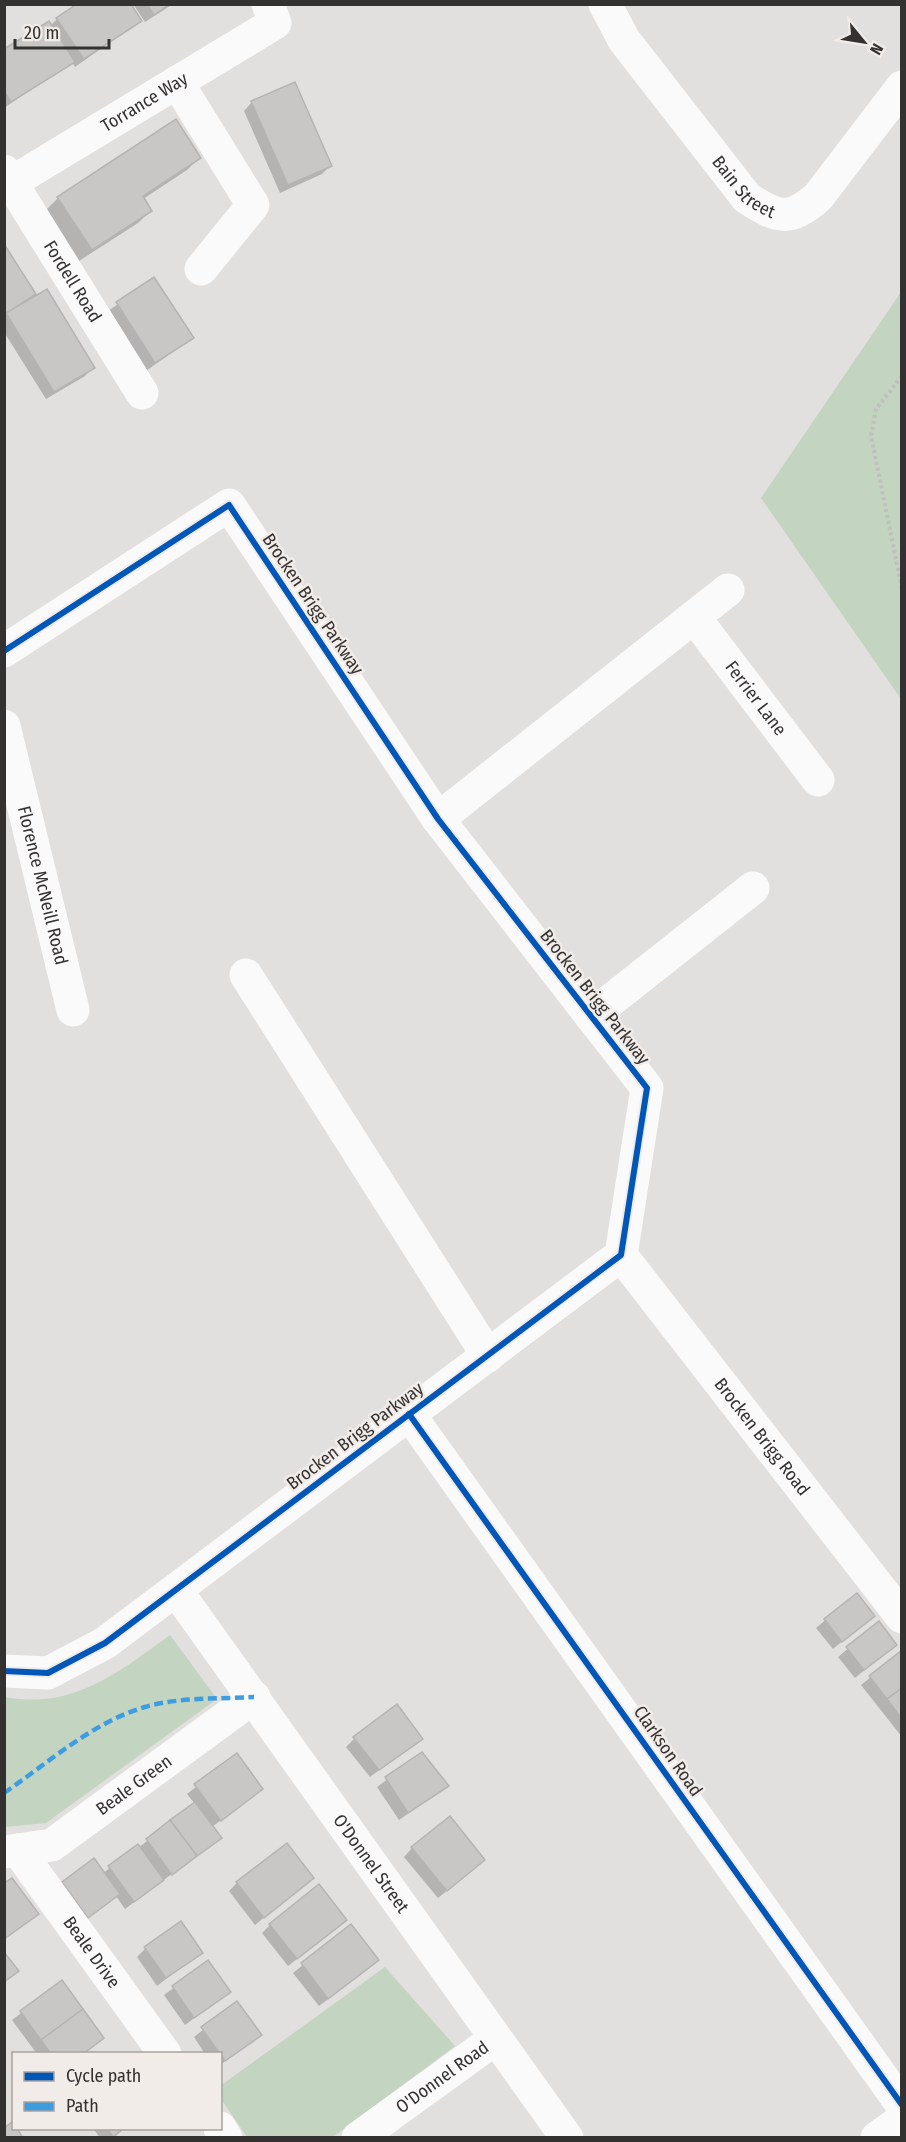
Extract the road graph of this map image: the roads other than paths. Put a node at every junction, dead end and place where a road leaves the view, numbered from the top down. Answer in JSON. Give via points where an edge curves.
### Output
{"nodes":[{"id":1,"x":605,"y":4,"type":"edge"},
{"id":2,"x":272,"y":14,"type":"edge"},
{"id":3,"x":177,"y":82,"type":"junction"},
{"id":4,"x":902,"y":87,"type":"edge"},
{"id":5,"x":7,"y":180,"type":"edge"},
{"id":6,"x":201,"y":269,"type":"dead end"},
{"id":7,"x":142,"y":393,"type":"dead end"},
{"id":8,"x":728,"y":590,"type":"dead end"},
{"id":9,"x":694,"y":617,"type":"junction"},
{"id":10,"x":4,"y":651,"type":"edge"},
{"id":11,"x":4,"y":726,"type":"edge"},
{"id":12,"x":818,"y":780,"type":"dead end"},
{"id":13,"x":438,"y":819,"type":"junction"},
{"id":14,"x":753,"y":888,"type":"dead end"},
{"id":15,"x":246,"y":975,"type":"dead end"},
{"id":16,"x":73,"y":1010,"type":"dead end"},
{"id":17,"x":591,"y":1016,"type":"junction"},
{"id":18,"x":621,"y":1256,"type":"junction"},
{"id":19,"x":488,"y":1356,"type":"junction"},
{"id":20,"x":410,"y":1414,"type":"junction"},
{"id":21,"x":176,"y":1590,"type":"junction"},
{"id":22,"x":902,"y":1617,"type":"edge"},
{"id":23,"x":4,"y":1671,"type":"edge"},
{"id":24,"x":254,"y":1697,"type":"junction"},
{"id":25,"x":11,"y":1851,"type":"edge"},
{"id":26,"x":495,"y":2039,"type":"junction"},
{"id":27,"x":163,"y":2052,"type":"edge"},
{"id":28,"x":902,"y":2105,"type":"edge"},
{"id":29,"x":902,"y":2120,"type":"edge"},
{"id":30,"x":358,"y":2138,"type":"edge"},
{"id":31,"x":567,"y":2138,"type":"edge"},
{"id":32,"x":877,"y":2138,"type":"edge"}],
"edges":[{"from":1,"to":4,"type":"street","name":"Bain Street","via":[[624,40],[747,198],[783,216],[801,212],[818,197]]},
{"from":2,"to":3,"type":"street","name":"Torrance Way"},
{"from":3,"to":5,"type":"street","name":"Torrance Way"},
{"from":3,"to":6,"type":"street","via":[[253,205]]},
{"from":5,"to":7,"type":"street","name":"Fordell Road"},
{"from":8,"to":9,"type":"street"},
{"from":9,"to":12,"type":"street","name":"Ferrier Lane"},
{"from":9,"to":13,"type":"street"},
{"from":10,"to":13,"type":"street","name":"Brocken Brigg Parkway","via":[[229,505]]},
{"from":11,"to":16,"type":"street","name":"Florence McNeill Road"},
{"from":13,"to":17,"type":"street","name":"Brocken Brigg Parkway"},
{"from":14,"to":17,"type":"street","name":"Brocken Brigg Parkway"},
{"from":15,"to":19,"type":"street"},
{"from":17,"to":18,"type":"street","name":"Brocken Brigg Parkway","via":[[647,1088]]},
{"from":18,"to":19,"type":"street","name":"Brocken Brigg Parkway"},
{"from":18,"to":22,"type":"street","name":"Brocken Brigg Road"},
{"from":19,"to":20,"type":"street","name":"Brocken Brigg Parkway"},
{"from":20,"to":21,"type":"street","name":"Brocken Brigg Parkway"},
{"from":20,"to":28,"type":"street","name":"Clarkson Road"},
{"from":21,"to":23,"type":"street","name":"Brocken Brigg Parkway","via":[[105,1643],[48,1673]]},
{"from":21,"to":24,"type":"street","name":"O'Donnel Street"},
{"from":24,"to":25,"type":"street","name":"Beale Green","via":[[52,1845]]},
{"from":24,"to":26,"type":"street","name":"O'Donnel Street"},
{"from":25,"to":27,"type":"street","name":"Beale Drive"},
{"from":26,"to":30,"type":"street","name":"O'Donnel Road"},
{"from":26,"to":31,"type":"street","name":"O'Donnel Street"},
{"from":29,"to":32,"type":"street"}]}
